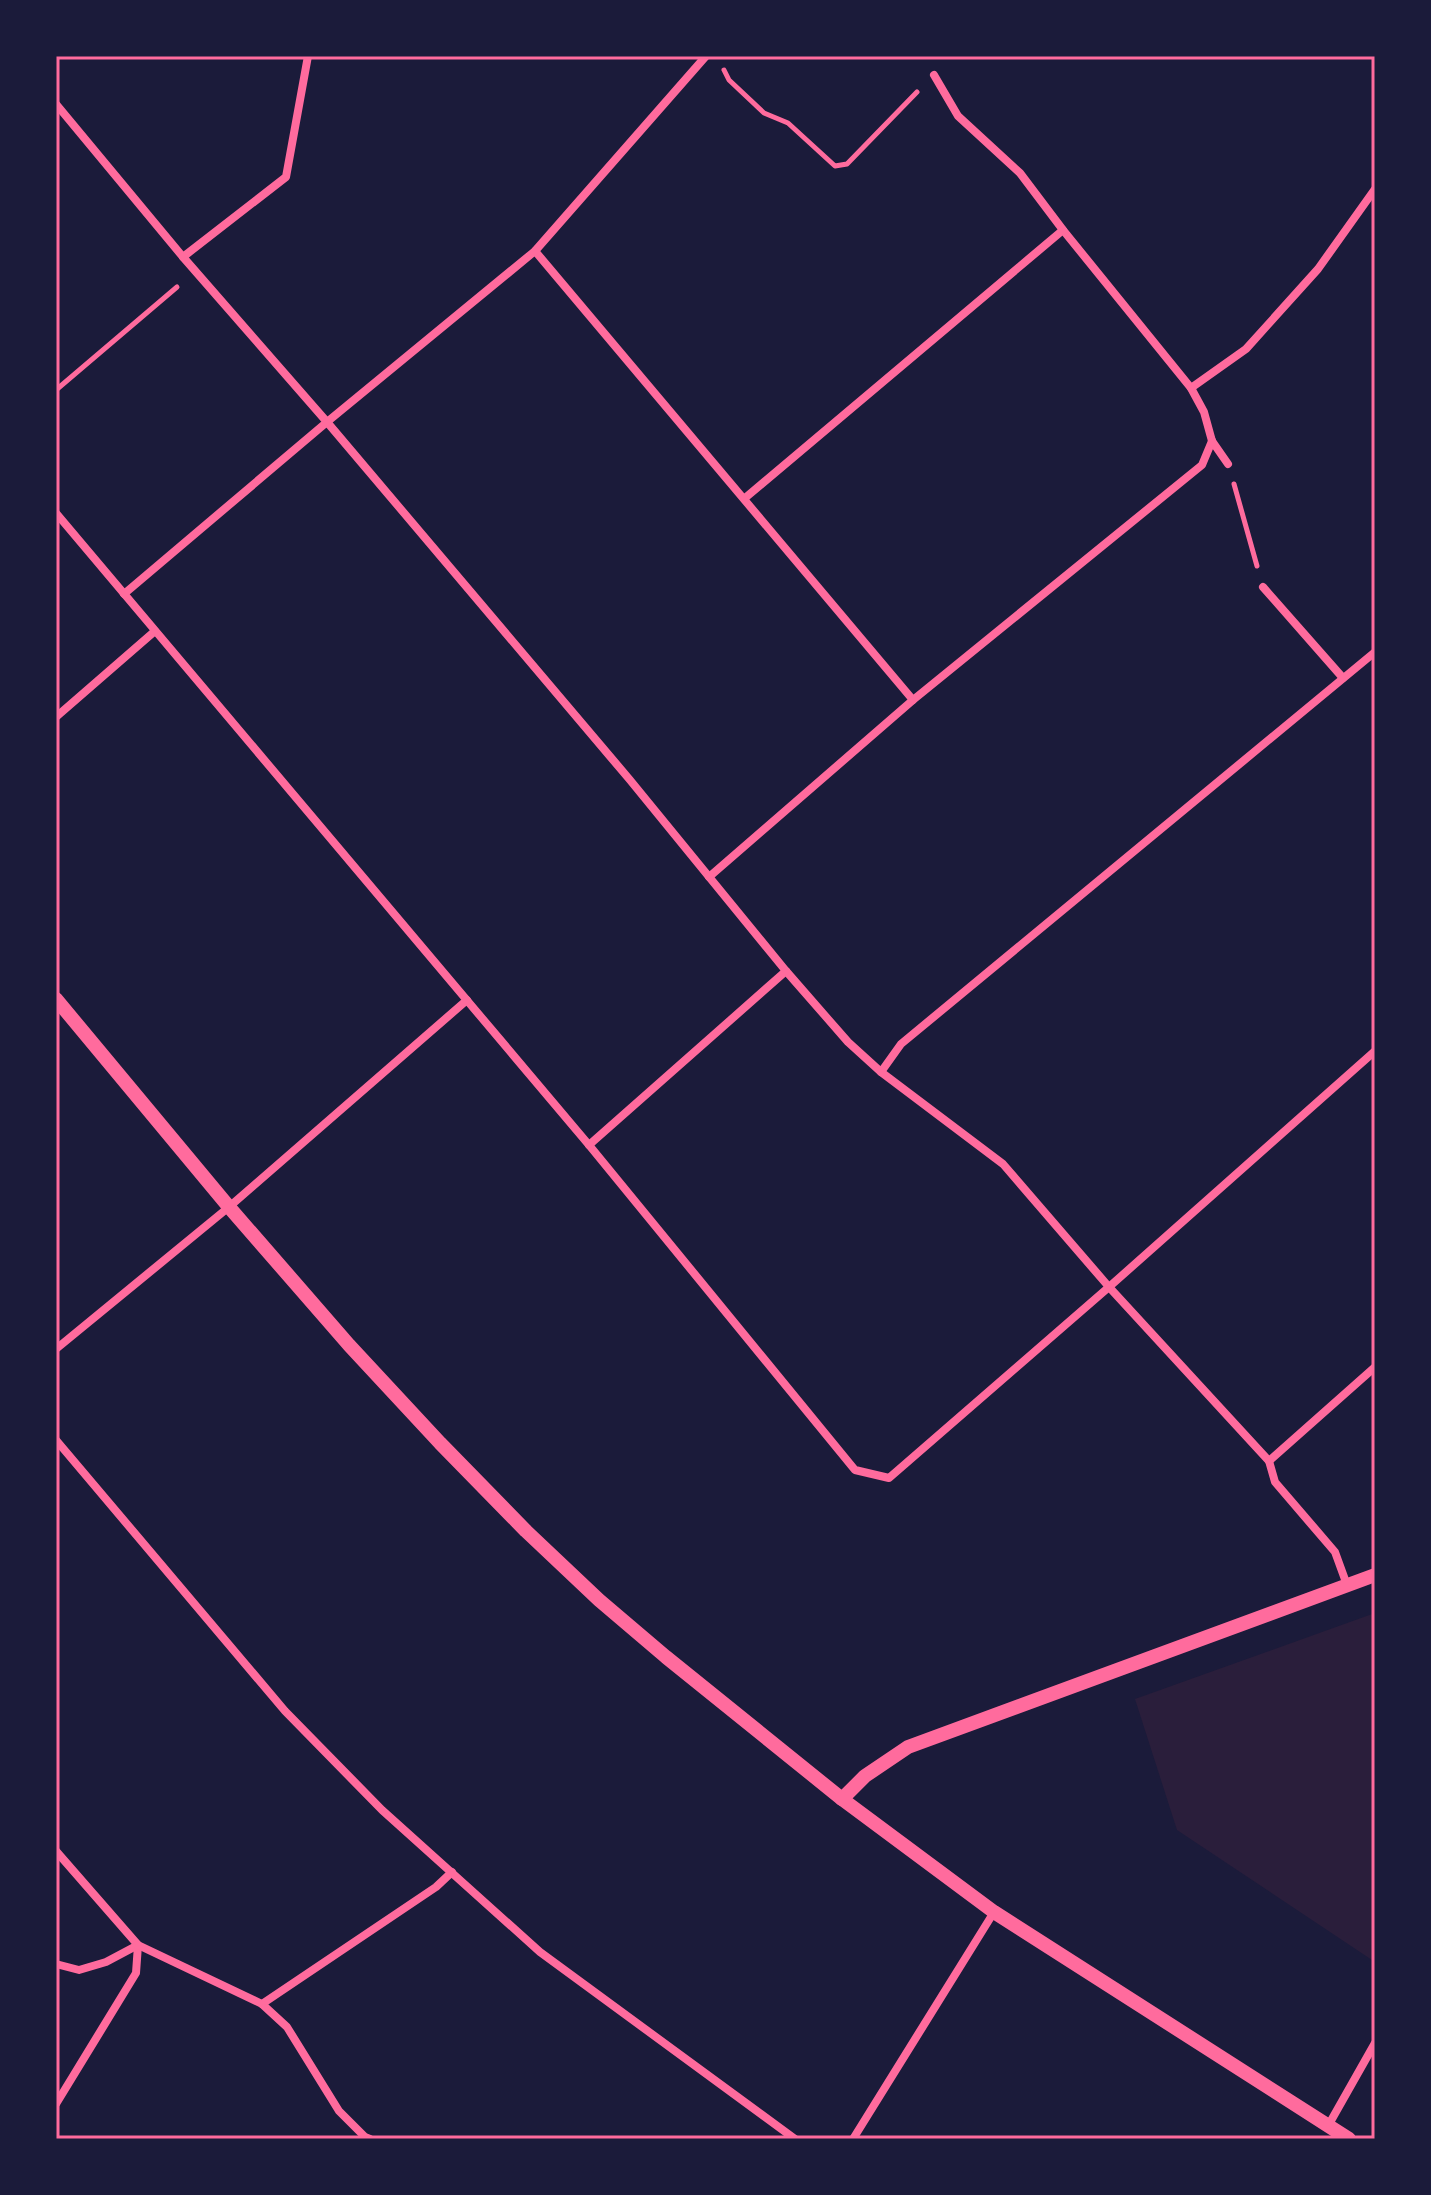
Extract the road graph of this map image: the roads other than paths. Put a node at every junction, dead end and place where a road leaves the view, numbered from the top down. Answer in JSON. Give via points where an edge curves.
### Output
{"nodes":[{"id":1,"x":308,"y":56,"type":"edge"},
{"id":2,"x":706,"y":56,"type":"edge"},
{"id":3,"x":934,"y":75,"type":"road end"},
{"id":4,"x":56,"y":104,"type":"edge"},
{"id":5,"x":1375,"y":189,"type":"edge"},
{"id":6,"x":1063,"y":230,"type":"junction"},
{"id":7,"x":535,"y":251,"type":"junction"},
{"id":8,"x":183,"y":257,"type":"junction"},
{"id":9,"x":1191,"y":388,"type":"junction"},
{"id":10,"x":327,"y":422,"type":"junction"},
{"id":11,"x":1212,"y":441,"type":"junction"},
{"id":12,"x":1228,"y":464,"type":"road end"},
{"id":13,"x":745,"y":498,"type":"junction"},
{"id":14,"x":56,"y":513,"type":"edge"},
{"id":15,"x":1263,"y":587,"type":"road end"},
{"id":16,"x":124,"y":594,"type":"junction"},
{"id":17,"x":155,"y":631,"type":"junction"},
{"id":18,"x":1375,"y":652,"type":"edge"},
{"id":19,"x":1343,"y":678,"type":"junction"},
{"id":20,"x":913,"y":700,"type":"junction"},
{"id":21,"x":56,"y":717,"type":"edge"},
{"id":22,"x":709,"y":877,"type":"junction"},
{"id":23,"x":786,"y":971,"type":"junction"},
{"id":24,"x":56,"y":999,"type":"edge"},
{"id":25,"x":467,"y":1000,"type":"junction"},
{"id":26,"x":1375,"y":1051,"type":"edge"},
{"id":27,"x":881,"y":1072,"type":"junction"},
{"id":28,"x":589,"y":1145,"type":"junction"},
{"id":29,"x":229,"y":1207,"type":"junction"},
{"id":30,"x":1109,"y":1287,"type":"junction"},
{"id":31,"x":56,"y":1349,"type":"edge"},
{"id":32,"x":1375,"y":1367,"type":"edge"},
{"id":33,"x":56,"y":1440,"type":"edge"},
{"id":34,"x":1269,"y":1461,"type":"junction"},
{"id":35,"x":1375,"y":1575,"type":"edge"},
{"id":36,"x":1347,"y":1585,"type":"junction"},
{"id":37,"x":842,"y":1799,"type":"junction"},
{"id":38,"x":56,"y":1851,"type":"edge"},
{"id":39,"x":452,"y":1872,"type":"junction"},
{"id":40,"x":994,"y":1912,"type":"junction"},
{"id":41,"x":138,"y":1945,"type":"junction"},
{"id":42,"x":56,"y":1964,"type":"edge"},
{"id":43,"x":262,"y":2004,"type":"junction"},
{"id":44,"x":1375,"y":2043,"type":"edge"},
{"id":45,"x":56,"y":2104,"type":"edge"},
{"id":46,"x":1328,"y":2126,"type":"junction"},
{"id":47,"x":370,"y":2139,"type":"edge"},
{"id":48,"x":795,"y":2139,"type":"edge"},
{"id":49,"x":853,"y":2139,"type":"edge"},
{"id":50,"x":1349,"y":2139,"type":"edge"}],
"edges":[{"from":1,"to":8,"type":"street","via":[[286,177]]},
{"from":2,"to":7,"type":"street"},
{"from":3,"to":6,"type":"street","via":[[958,116],[1020,173]]},
{"from":4,"to":8,"type":"street"},
{"from":5,"to":9,"type":"street","via":[[1318,269],[1246,349]]},
{"from":6,"to":9,"type":"street"},
{"from":6,"to":13,"type":"street"},
{"from":7,"to":10,"type":"street"},
{"from":7,"to":13,"type":"street"},
{"from":8,"to":10,"type":"street"},
{"from":9,"to":11,"type":"street"},
{"from":10,"to":16,"type":"street"},
{"from":10,"to":22,"type":"street"},
{"from":11,"to":12,"type":"street"},
{"from":11,"to":20,"type":"street","via":[[1202,465]]},
{"from":13,"to":20,"type":"street"},
{"from":14,"to":16,"type":"street"},
{"from":15,"to":19,"type":"street"},
{"from":16,"to":17,"type":"street"},
{"from":17,"to":21,"type":"street"},
{"from":17,"to":25,"type":"street"},
{"from":18,"to":19,"type":"street"},
{"from":19,"to":27,"type":"street","via":[[901,1044]]},
{"from":20,"to":22,"type":"street"},
{"from":22,"to":23,"type":"street"},
{"from":23,"to":27,"type":"street"},
{"from":23,"to":28,"type":"street"},
{"from":24,"to":29,"type":"street"},
{"from":25,"to":28,"type":"street"},
{"from":25,"to":29,"type":"street"},
{"from":26,"to":30,"type":"street"},
{"from":27,"to":30,"type":"street","via":[[1003,1164]]},
{"from":28,"to":30,"type":"street","via":[[855,1470],[889,1478]]},
{"from":29,"to":31,"type":"street"},
{"from":29,"to":37,"type":"street","via":[[349,1345],[526,1531],[666,1657]]},
{"from":30,"to":34,"type":"street"},
{"from":32,"to":34,"type":"street"},
{"from":33,"to":39,"type":"street","via":[[285,1711]]},
{"from":34,"to":36,"type":"street","via":[[1275,1482],[1335,1552]]},
{"from":35,"to":36,"type":"street"},
{"from":36,"to":37,"type":"street","via":[[908,1747]]},
{"from":37,"to":40,"type":"street"},
{"from":38,"to":41,"type":"street"},
{"from":39,"to":43,"type":"street"},
{"from":39,"to":48,"type":"street","via":[[540,1952]]},
{"from":40,"to":46,"type":"street"},
{"from":40,"to":49,"type":"street"},
{"from":41,"to":42,"type":"street","via":[[79,1970]]},
{"from":41,"to":43,"type":"street"},
{"from":41,"to":45,"type":"street","via":[[136,1973]]},
{"from":43,"to":47,"type":"street","via":[[287,2027],[339,2111]]},
{"from":44,"to":46,"type":"street"},
{"from":46,"to":50,"type":"street"}]}
